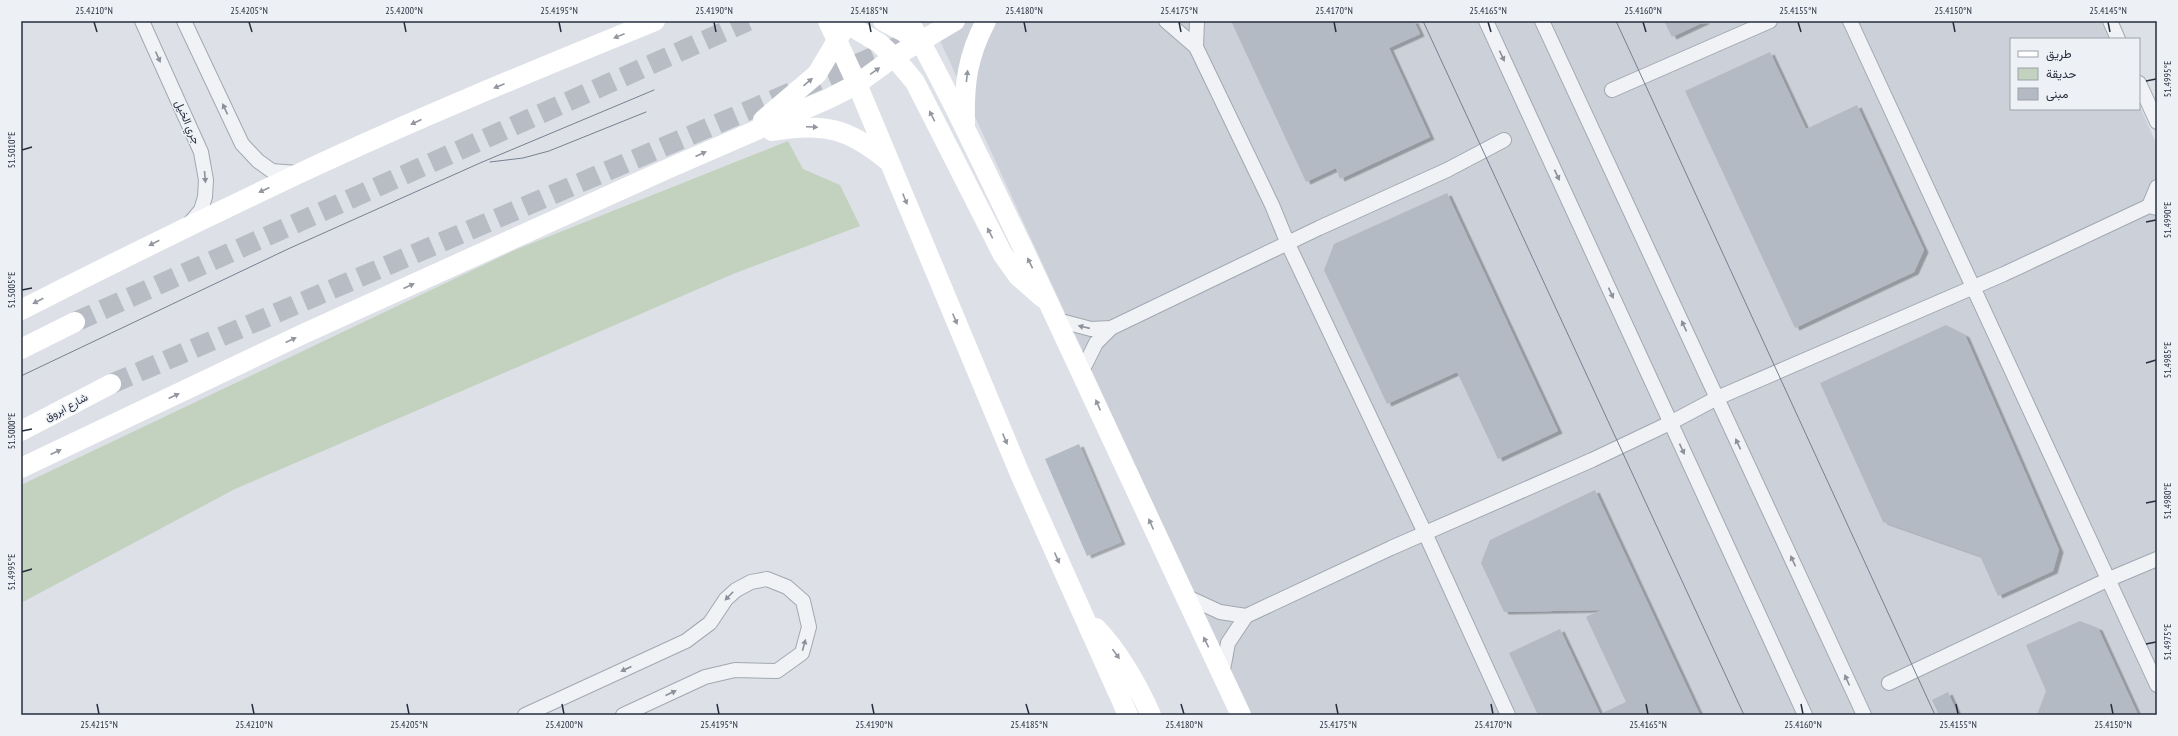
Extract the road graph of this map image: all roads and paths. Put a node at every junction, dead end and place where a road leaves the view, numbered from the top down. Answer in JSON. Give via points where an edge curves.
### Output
{"nodes":[{"id":1,"x":142,"y":21,"type":"edge"},
{"id":2,"x":184,"y":21,"type":"edge"},
{"id":3,"x":655,"y":21,"type":"edge"},
{"id":4,"x":883,"y":21,"type":"edge"},
{"id":5,"x":909,"y":21,"type":"edge"},
{"id":6,"x":955,"y":21,"type":"edge"},
{"id":7,"x":986,"y":21,"type":"edge"},
{"id":8,"x":1166,"y":21,"type":"edge"},
{"id":9,"x":1197,"y":21,"type":"edge"},
{"id":10,"x":1486,"y":21,"type":"edge"},
{"id":11,"x":1542,"y":21,"type":"edge"},
{"id":12,"x":1770,"y":21,"type":"edge"},
{"id":13,"x":1850,"y":21,"type":"edge"},
{"id":14,"x":2110,"y":21,"type":"edge"},
{"id":15,"x":847,"y":26,"type":"edge"},
{"id":16,"x":2118,"y":38,"type":"edge"},
{"id":17,"x":921,"y":41,"type":"junction"},
{"id":18,"x":1196,"y":47,"type":"junction"},
{"id":19,"x":894,"y":57,"type":"junction"},
{"id":20,"x":854,"y":79,"type":"junction"},
{"id":21,"x":2140,"y":85,"type":"edge"},
{"id":22,"x":1612,"y":90,"type":"dead end"},
{"id":23,"x":2157,"y":122,"type":"edge"},
{"id":24,"x":965,"y":128,"type":"junction"},
{"id":25,"x":746,"y":134,"type":"junction"},
{"id":26,"x":1504,"y":140,"type":"dead end"},
{"id":27,"x":890,"y":163,"type":"junction"},
{"id":28,"x":300,"y":173,"type":"junction"},
{"id":29,"x":2157,"y":187,"type":"edge"},
{"id":30,"x":2153,"y":207,"type":"edge"},
{"id":31,"x":189,"y":225,"type":"junction"},
{"id":32,"x":1288,"y":244,"type":"junction"},
{"id":33,"x":1973,"y":287,"type":"junction"},
{"id":34,"x":21,"y":310,"type":"edge"},
{"id":35,"x":1054,"y":312,"type":"junction"},
{"id":36,"x":75,"y":322,"type":"tunnel mouth"},
{"id":37,"x":1112,"y":328,"type":"junction"},
{"id":38,"x":21,"y":349,"type":"edge"},
{"id":39,"x":1082,"y":371,"type":"junction"},
{"id":40,"x":111,"y":384,"type":"tunnel mouth"},
{"id":41,"x":1717,"y":398,"type":"junction"},
{"id":42,"x":1670,"y":423,"type":"junction"},
{"id":43,"x":21,"y":431,"type":"edge"},
{"id":44,"x":21,"y":468,"type":"edge"},
{"id":45,"x":1425,"y":533,"type":"junction"},
{"id":46,"x":2157,"y":559,"type":"edge"},
{"id":47,"x":2107,"y":580,"type":"junction"},
{"id":48,"x":1183,"y":594,"type":"junction"},
{"id":49,"x":1082,"y":614,"type":"junction"},
{"id":50,"x":1246,"y":616,"type":"junction"},
{"id":51,"x":1222,"y":675,"type":"junction"},
{"id":52,"x":1888,"y":683,"type":"dead end"},
{"id":53,"x":2157,"y":685,"type":"edge"},
{"id":54,"x":525,"y":715,"type":"edge"},
{"id":55,"x":623,"y":715,"type":"edge"},
{"id":56,"x":1128,"y":715,"type":"edge"},
{"id":57,"x":1151,"y":715,"type":"edge"},
{"id":58,"x":1240,"y":715,"type":"edge"},
{"id":59,"x":1508,"y":715,"type":"edge"},
{"id":60,"x":1804,"y":715,"type":"edge"},
{"id":61,"x":1864,"y":715,"type":"edge"}],
"edges":[{"from":1,"to":31,"type":"street","name":"جري الخيل","one_way":true,"via":[[201,152],[205,197],[201,210]]},
{"from":28,"to":2,"type":"street","one_way":true,"via":[[272,171],[242,144]]},
{"from":3,"to":28,"type":"street","one_way":true},
{"from":4,"to":17,"type":"street"},
{"from":5,"to":17,"type":"street"},
{"from":6,"to":17,"type":"street"},
{"from":24,"to":7,"type":"street","one_way":true,"via":[[967,72],[974,42]]},
{"from":8,"to":18,"type":"street"},
{"from":9,"to":18,"type":"street"},
{"from":10,"to":42,"type":"street","one_way":true},
{"from":41,"to":11,"type":"street","one_way":true},
{"from":12,"to":22,"type":"street"},
{"from":13,"to":33,"type":"street"},
{"from":14,"to":16,"type":"street"},
{"from":15,"to":19,"type":"street","via":[[879,43]]},
{"from":15,"to":20,"type":"street"},
{"from":25,"to":15,"type":"street","one_way":true,"via":[[817,74]]},
{"from":17,"to":19,"type":"street"},
{"from":17,"to":24,"type":"street"},
{"from":18,"to":32,"type":"street","via":[[1272,205]]},
{"from":20,"to":19,"type":"street","one_way":true},
{"from":35,"to":19,"type":"street","one_way":true,"via":[[1018,276],[1003,255],[915,82]]},
{"from":20,"to":25,"type":"street","via":[[830,98]]},
{"from":20,"to":27,"type":"street"},
{"from":21,"to":23,"type":"street"},
{"from":35,"to":24,"type":"street","one_way":true},
{"from":25,"to":27,"type":"street","one_way":true,"via":[[791,127],[811,126],[830,129],[848,133],[870,146]]},
{"from":44,"to":25,"type":"street","one_way":true,"via":[[303,334]]},
{"from":26,"to":32,"type":"street","via":[[1447,170]]},
{"from":27,"to":49,"type":"street","one_way":true,"via":[[1020,474]]},
{"from":28,"to":31,"type":"street","one_way":true},
{"from":29,"to":30,"type":"street"},
{"from":30,"to":33,"type":"street"},
{"from":31,"to":34,"type":"street","one_way":true},
{"from":32,"to":37,"type":"street"},
{"from":32,"to":45,"type":"street"},
{"from":33,"to":41,"type":"street"},
{"from":33,"to":47,"type":"street"},
{"from":37,"to":35,"type":"street","one_way":true,"via":[[1091,329]]},
{"from":35,"to":39,"type":"street"},
{"from":36,"to":38,"type":"street"},
{"from":37,"to":39,"type":"street","via":[[1096,343]]},
{"from":48,"to":39,"type":"street","one_way":true},
{"from":40,"to":43,"type":"street","name":"شارع ابروق"},
{"from":41,"to":42,"type":"street"},
{"from":61,"to":41,"type":"street","one_way":true},
{"from":42,"to":45,"type":"street"},
{"from":42,"to":60,"type":"street","one_way":true},
{"from":45,"to":50,"type":"street"},
{"from":45,"to":59,"type":"street"},
{"from":46,"to":47,"type":"street"},
{"from":47,"to":52,"type":"street"},
{"from":47,"to":53,"type":"street"},
{"from":48,"to":50,"type":"street","via":[[1220,612]]},
{"from":51,"to":48,"type":"street","one_way":true},
{"from":49,"to":56,"type":"street"},
{"from":49,"to":57,"type":"street","one_way":true,"via":[[1117,654],[1132,676]]},
{"from":50,"to":51,"type":"street","via":[[1228,644]]},
{"from":51,"to":58,"type":"street"},
{"from":55,"to":54,"type":"street","one_way":true,"via":[[705,677],[735,670],[778,671],[802,653],[809,627],[802,601],[786,587],[767,579],[751,582],[726,599],[710,624],[686,641]]}]}
